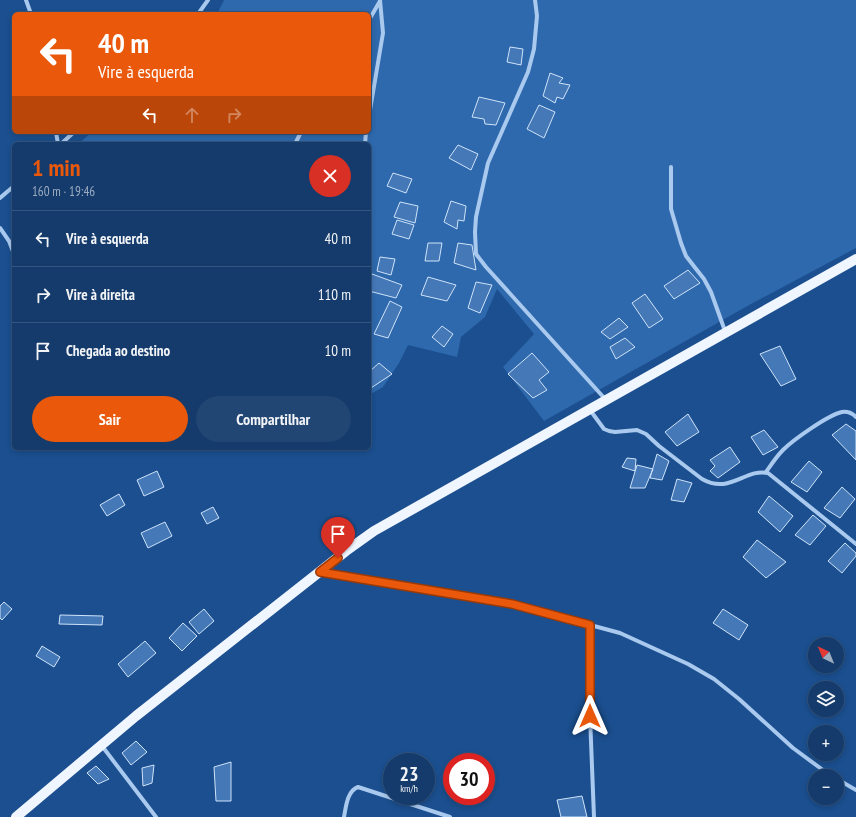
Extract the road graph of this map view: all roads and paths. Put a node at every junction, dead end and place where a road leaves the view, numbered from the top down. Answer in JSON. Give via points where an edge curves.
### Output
{"nodes":[{"id":1,"x":26,"y":0,"type":"edge"},
{"id":2,"x":208,"y":0,"type":"edge"},
{"id":3,"x":380,"y":0,"type":"edge"},
{"id":4,"x":535,"y":0,"type":"edge"},
{"id":5,"x":30,"y":12,"type":"edge"},
{"id":6,"x":199,"y":12,"type":"edge"},
{"id":7,"x":371,"y":16,"type":"edge"},
{"id":8,"x":371,"y":104,"type":"edge"},
{"id":9,"x":72,"y":134,"type":"edge"},
{"id":10,"x":63,"y":142,"type":"edge"},
{"id":11,"x":671,"y":167,"type":"dead end"},
{"id":12,"x":12,"y":188,"type":"edge"},
{"id":13,"x":0,"y":198,"type":"edge"},
{"id":14,"x":0,"y":228,"type":"edge"},
{"id":15,"x":12,"y":249,"type":"edge"},
{"id":16,"x":856,"y":259,"type":"edge"},
{"id":17,"x":726,"y":334,"type":"junction"},
{"id":18,"x":606,"y":401,"type":"junction"},
{"id":19,"x":589,"y":410,"type":"junction"},
{"id":20,"x":856,"y":417,"type":"edge"},
{"id":21,"x":766,"y":472,"type":"junction"},
{"id":22,"x":856,"y":544,"type":"edge"},
{"id":23,"x":320,"y":572,"type":"junction"},
{"id":24,"x":590,"y":625,"type":"junction"},
{"id":25,"x":102,"y":746,"type":"junction"},
{"id":26,"x":822,"y":769,"type":"edge"},
{"id":27,"x":844,"y":784,"type":"edge"},
{"id":28,"x":856,"y":790,"type":"edge"},
{"id":29,"x":16,"y":817,"type":"edge"},
{"id":30,"x":156,"y":817,"type":"edge"},
{"id":31,"x":344,"y":817,"type":"edge"},
{"id":32,"x":450,"y":817,"type":"edge"},
{"id":33,"x":594,"y":817,"type":"edge"}],
"edges":[{"from":1,"to":5,"type":"street"},
{"from":2,"to":6,"type":"street"},
{"from":3,"to":7,"type":"street"},
{"from":3,"to":8,"type":"street","via":[[383,33]]},
{"from":4,"to":18,"type":"street","via":[[537,16],[534,49],[528,72],[488,163],[474,232],[476,254]]},
{"from":9,"to":10,"type":"street"},
{"from":11,"to":17,"type":"street","via":[[671,209],[681,243],[692,265],[711,292]]},
{"from":12,"to":13,"type":"street"},
{"from":14,"to":15,"type":"street"},
{"from":16,"to":17,"type":"main road"},
{"from":17,"to":18,"type":"main road"},
{"from":18,"to":19,"type":"main road"},
{"from":19,"to":21,"type":"street","via":[[604,429],[615,432],[638,430],[646,434],[708,483],[719,485]]},
{"from":19,"to":23,"type":"main road","via":[[374,531]]},
{"from":20,"to":21,"type":"street","via":[[850,412],[844,412],[804,433],[783,450]]},
{"from":21,"to":22,"type":"street"},
{"from":23,"to":24,"type":"street","via":[[512,604]]},
{"from":23,"to":25,"type":"main road","via":[[136,716]]},
{"from":24,"to":26,"type":"street","via":[[620,633],[688,664],[714,679],[793,748]]},
{"from":24,"to":33,"type":"street"},
{"from":25,"to":29,"type":"main road"},
{"from":25,"to":30,"type":"street"},
{"from":27,"to":28,"type":"street"},
{"from":31,"to":32,"type":"street","via":[[350,794],[358,788]]}]}
